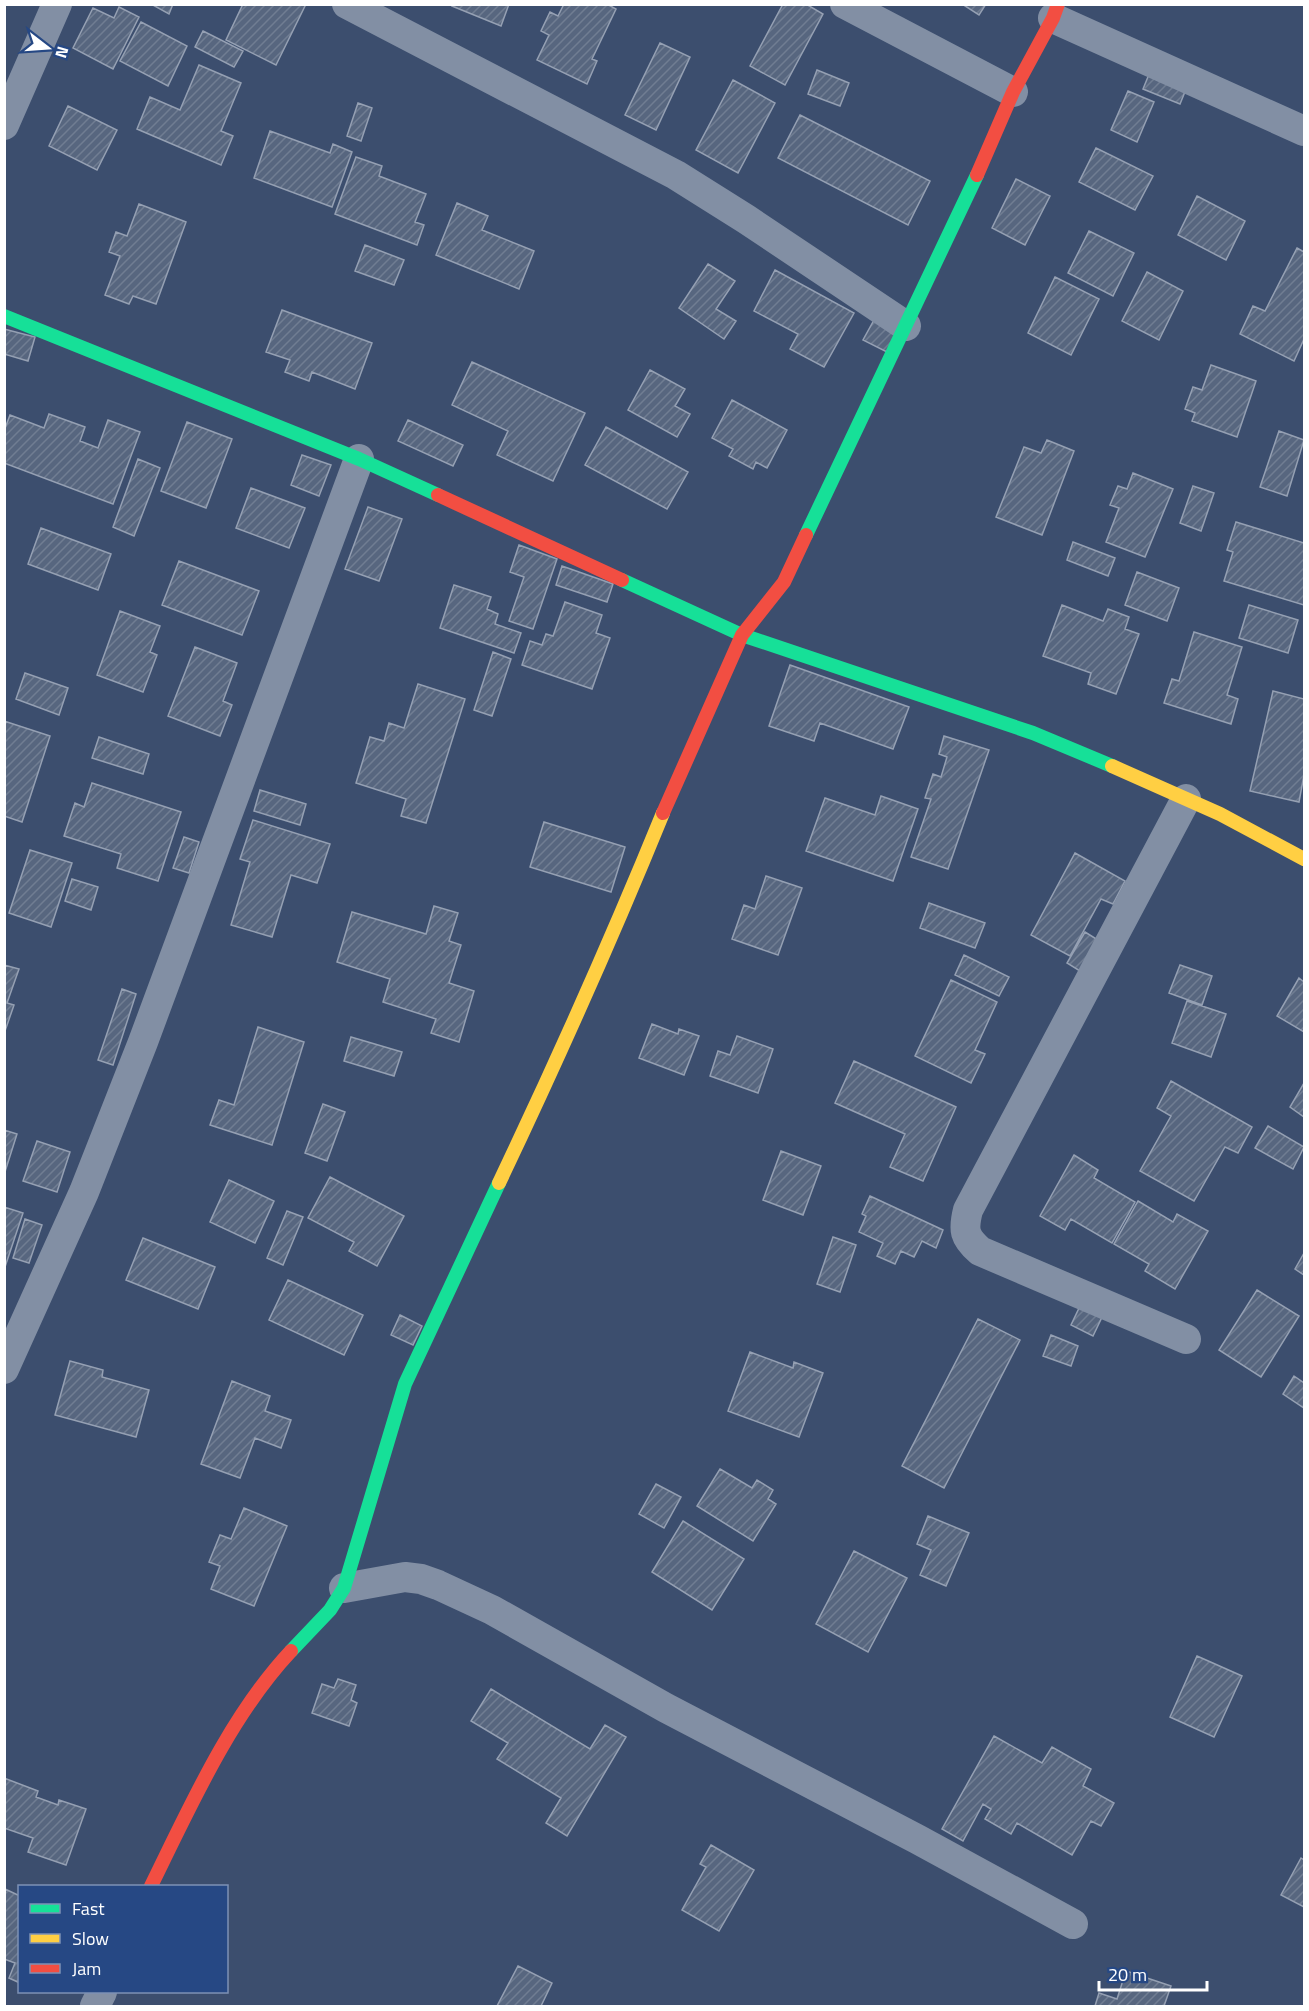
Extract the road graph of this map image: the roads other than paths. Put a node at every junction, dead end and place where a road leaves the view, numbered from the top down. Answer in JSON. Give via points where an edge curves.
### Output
{"nodes":[{"id":1,"x":57,"y":4,"type":"edge"},
{"id":2,"x":347,"y":4,"type":"edge"},
{"id":3,"x":845,"y":4,"type":"edge"},
{"id":4,"x":1056,"y":11,"type":"edge"},
{"id":5,"x":1013,"y":92,"type":"junction"},
{"id":6,"x":4,"y":124,"type":"edge"},
{"id":7,"x":1305,"y":130,"type":"edge"},
{"id":8,"x":4,"y":316,"type":"edge"},
{"id":9,"x":906,"y":327,"type":"junction"},
{"id":10,"x":359,"y":459,"type":"junction"},
{"id":11,"x":742,"y":635,"type":"junction"},
{"id":12,"x":1186,"y":799,"type":"junction"},
{"id":13,"x":1305,"y":859,"type":"edge"},
{"id":14,"x":1186,"y":1339,"type":"dead end"},
{"id":15,"x":4,"y":1369,"type":"edge"},
{"id":16,"x":344,"y":1588,"type":"junction"},
{"id":17,"x":152,"y":1885,"type":"edge"},
{"id":18,"x":1073,"y":1924,"type":"dead end"},
{"id":19,"x":102,"y":1993,"type":"edge"},
{"id":20,"x":95,"y":2007,"type":"edge"}],
"edges":[{"from":1,"to":6,"type":"street"},
{"from":2,"to":9,"type":"street","via":[[676,176]]},
{"from":3,"to":5,"type":"street"},
{"from":4,"to":5,"type":"street"},
{"from":4,"to":7,"type":"street"},
{"from":5,"to":9,"type":"street"},
{"from":8,"to":10,"type":"street"},
{"from":9,"to":11,"type":"street","via":[[784,582]]},
{"from":10,"to":11,"type":"street"},
{"from":10,"to":15,"type":"street","via":[[143,1042],[84,1192]]},
{"from":11,"to":12,"type":"street","via":[[1033,733]]},
{"from":11,"to":16,"type":"street","via":[[546,1084],[405,1384]]},
{"from":12,"to":13,"type":"street"},
{"from":12,"to":14,"type":"street","via":[[965,1222],[970,1242],[980,1251]]},
{"from":16,"to":17,"type":"street","via":[[333,1608],[277,1668],[225,1742]]},
{"from":16,"to":18,"type":"street","via":[[405,1577],[461,1595]]},
{"from":19,"to":20,"type":"street"}]}
